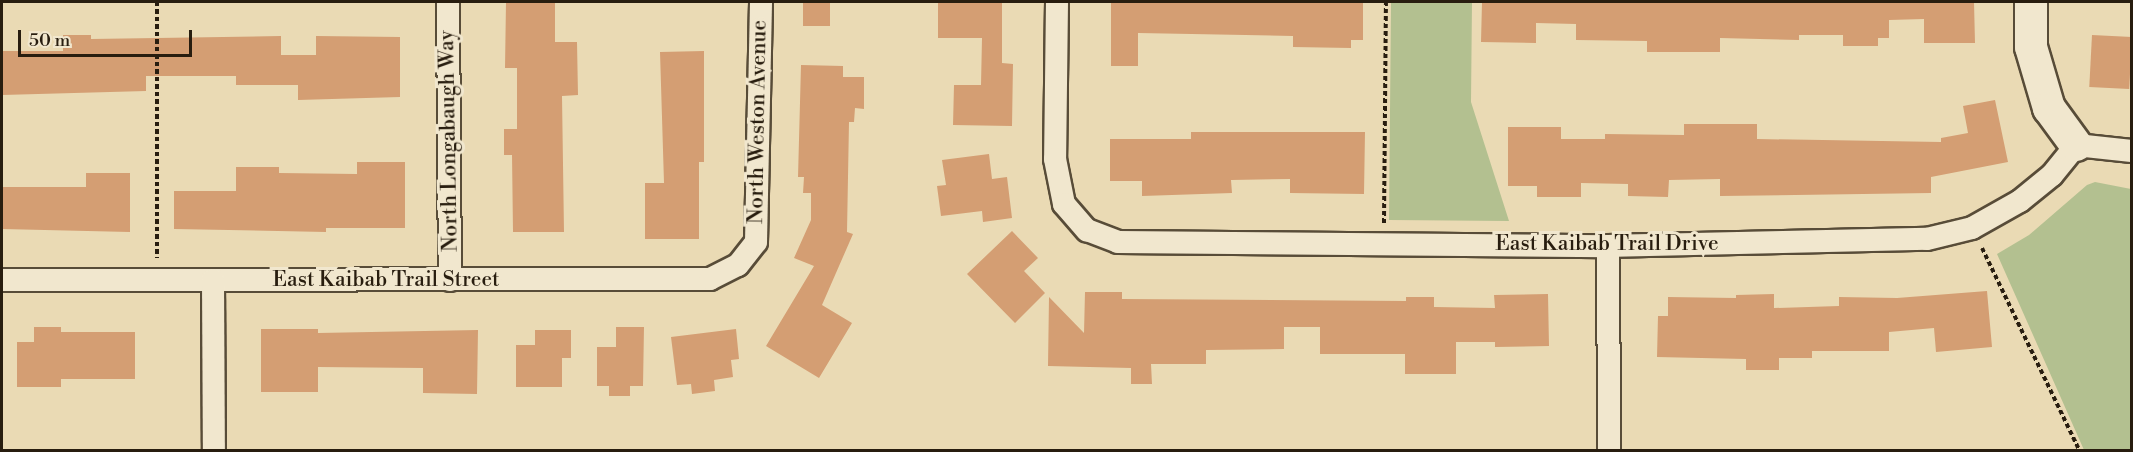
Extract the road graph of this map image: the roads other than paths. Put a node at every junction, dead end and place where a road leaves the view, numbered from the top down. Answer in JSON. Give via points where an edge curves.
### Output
{"nodes":[{"id":1,"x":448,"y":2,"type":"edge"},
{"id":2,"x":761,"y":2,"type":"edge"},
{"id":3,"x":1057,"y":2,"type":"edge"},
{"id":4,"x":2031,"y":2,"type":"edge"},
{"id":5,"x":2076,"y":145,"type":"junction"},
{"id":6,"x":2132,"y":151,"type":"edge"},
{"id":7,"x":756,"y":242,"type":"joint"},
{"id":8,"x":1608,"y":246,"type":"junction"},
{"id":9,"x":2,"y":280,"type":"edge"},
{"id":10,"x":213,"y":280,"type":"junction"},
{"id":11,"x":450,"y":280,"type":"junction"},
{"id":12,"x":214,"y":450,"type":"edge"},
{"id":13,"x":1609,"y":450,"type":"edge"}],
"edges":[{"from":1,"to":11,"type":"street","name":"North Longabaugh Way"},
{"from":2,"to":7,"type":"street","name":"North Weston Avenue"},
{"from":3,"to":8,"type":"street","name":"East Kaibab Trail Drive","via":[[1055,159],[1064,204],[1087,230],[1118,242]]},
{"from":4,"to":5,"type":"street","via":[[2031,47],[2049,108]]},
{"from":5,"to":6,"type":"street"},
{"from":5,"to":8,"type":"street","name":"East Kaibab Trail Drive","via":[[2052,175],[2020,201],[1972,228],[1927,239]]},
{"from":7,"to":11,"type":"street","name":"East Kaibab Trail Street","via":[[738,265],[710,279]]},
{"from":8,"to":13,"type":"street"},
{"from":9,"to":10,"type":"street","name":"East Kaibab Trail Street"},
{"from":10,"to":11,"type":"street","name":"East Kaibab Trail Street"},
{"from":10,"to":12,"type":"street"}]}
